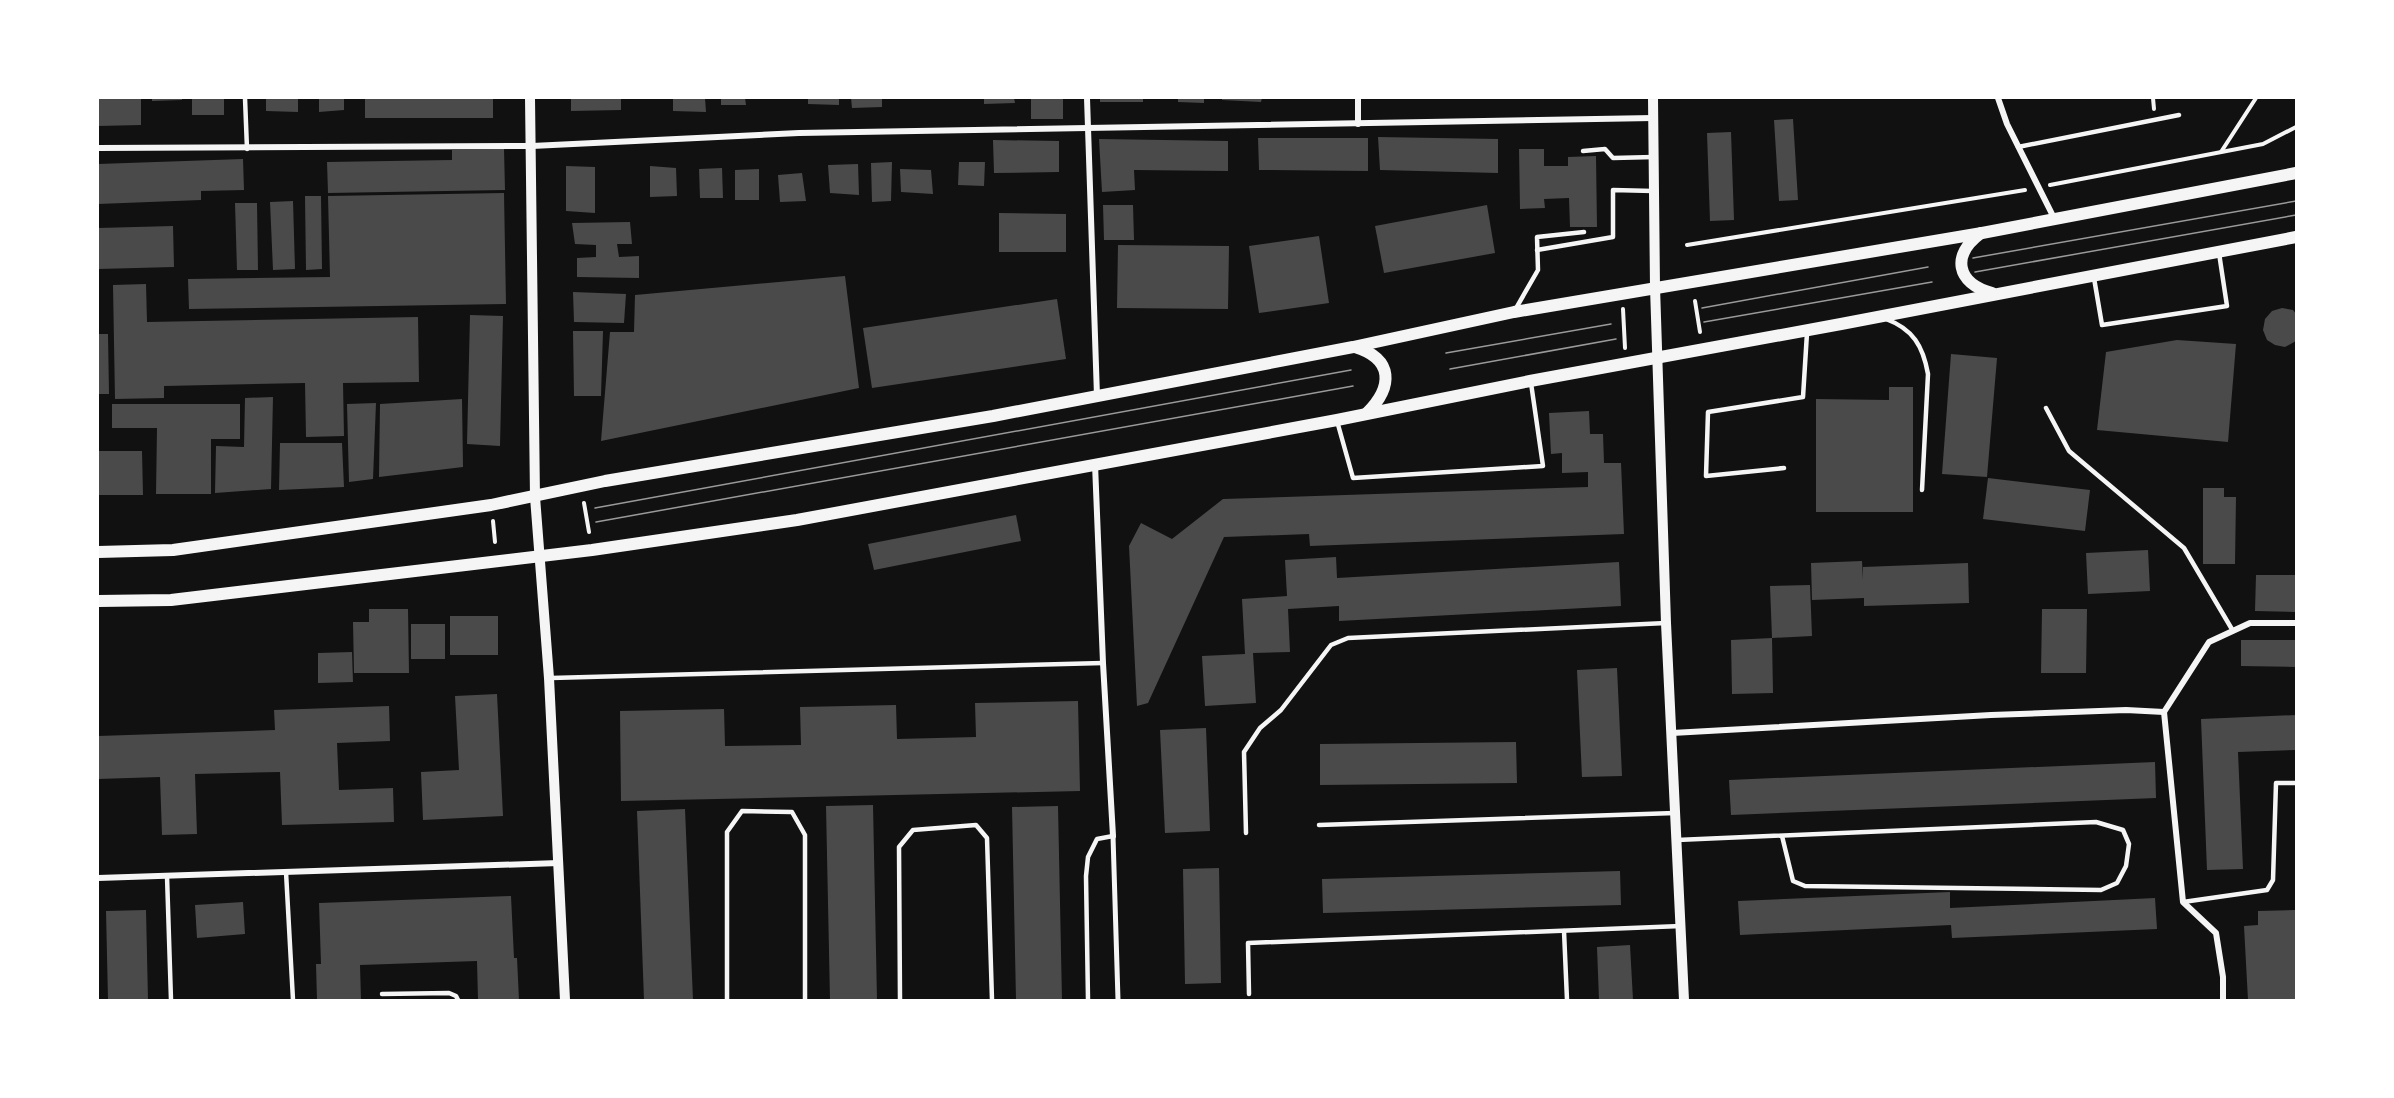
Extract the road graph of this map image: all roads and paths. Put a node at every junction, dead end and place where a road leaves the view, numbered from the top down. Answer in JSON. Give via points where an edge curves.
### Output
{"nodes":[{"id":1,"x":245,"y":98,"type":"edge"},
{"id":2,"x":530,"y":98,"type":"edge"},
{"id":3,"x":1087,"y":98,"type":"edge"},
{"id":4,"x":1358,"y":98,"type":"edge"},
{"id":5,"x":1653,"y":98,"type":"edge"},
{"id":6,"x":1998,"y":98,"type":"edge"},
{"id":7,"x":2256,"y":98,"type":"edge"},
{"id":8,"x":2179,"y":115,"type":"dead end"},
{"id":9,"x":1653,"y":118,"type":"junction"},
{"id":10,"x":1358,"y":124,"type":"junction"},
{"id":11,"x":1088,"y":127,"type":"junction"},
{"id":12,"x":2296,"y":128,"type":"edge"},
{"id":13,"x":532,"y":146,"type":"junction"},
{"id":14,"x":2018,"y":147,"type":"junction"},
{"id":15,"x":98,"y":148,"type":"edge"},
{"id":16,"x":247,"y":149,"type":"junction"},
{"id":17,"x":1583,"y":151,"type":"dead end"},
{"id":18,"x":2222,"y":152,"type":"junction"},
{"id":19,"x":1654,"y":157,"type":"junction"},
{"id":20,"x":2296,"y":173,"type":"edge"},
{"id":21,"x":2038,"y":187,"type":"junction"},
{"id":22,"x":1653,"y":191,"type":"junction"},
{"id":23,"x":2054,"y":218,"type":"junction"},
{"id":24,"x":1584,"y":232,"type":"dead end"},
{"id":25,"x":1982,"y":232,"type":"junction"},
{"id":26,"x":2296,"y":237,"type":"edge"},
{"id":27,"x":2277,"y":240,"type":"junction"},
{"id":28,"x":2296,"y":242,"type":"edge"},
{"id":29,"x":1687,"y":244,"type":"dead end"},
{"id":30,"x":1538,"y":250,"type":"junction"},
{"id":31,"x":2219,"y":251,"type":"junction"},
{"id":32,"x":2094,"y":275,"type":"junction"},
{"id":33,"x":1655,"y":287,"type":"junction"},
{"id":34,"x":1995,"y":294,"type":"junction"},
{"id":35,"x":1695,"y":301,"type":"dead end"},
{"id":36,"x":1623,"y":307,"type":"dead end"},
{"id":37,"x":1514,"y":312,"type":"junction"},
{"id":38,"x":1880,"y":317,"type":"junction"},
{"id":39,"x":1807,"y":330,"type":"junction"},
{"id":40,"x":1700,"y":332,"type":"dead end"},
{"id":41,"x":1353,"y":346,"type":"junction"},
{"id":42,"x":1625,"y":348,"type":"dead end"},
{"id":43,"x":1658,"y":357,"type":"junction"},
{"id":44,"x":1530,"y":381,"type":"junction"},
{"id":45,"x":1097,"y":396,"type":"junction"},
{"id":46,"x":2046,"y":408,"type":"dead end"},
{"id":47,"x":1367,"y":413,"type":"junction"},
{"id":48,"x":1337,"y":420,"type":"junction"},
{"id":49,"x":1095,"y":463,"type":"junction"},
{"id":50,"x":1784,"y":468,"type":"dead end"},
{"id":51,"x":1922,"y":490,"type":"dead end"},
{"id":52,"x":536,"y":497,"type":"junction"},
{"id":53,"x":584,"y":503,"type":"dead end"},
{"id":54,"x":492,"y":517,"type":"dead end"},
{"id":55,"x":589,"y":532,"type":"dead end"},
{"id":56,"x":495,"y":542,"type":"dead end"},
{"id":57,"x":98,"y":552,"type":"edge"},
{"id":58,"x":541,"y":555,"type":"junction"},
{"id":59,"x":98,"y":601,"type":"edge"},
{"id":60,"x":1666,"y":623,"type":"junction"},
{"id":61,"x":2296,"y":623,"type":"edge"},
{"id":62,"x":2234,"y":631,"type":"junction"},
{"id":63,"x":1103,"y":663,"type":"junction"},
{"id":64,"x":549,"y":678,"type":"junction"},
{"id":65,"x":2164,"y":712,"type":"junction"},
{"id":66,"x":1672,"y":733,"type":"junction"},
{"id":67,"x":2296,"y":783,"type":"edge"},
{"id":68,"x":1675,"y":813,"type":"junction"},
{"id":69,"x":1319,"y":825,"type":"dead end"},
{"id":70,"x":1246,"y":832,"type":"dead end"},
{"id":71,"x":1113,"y":836,"type":"junction"},
{"id":72,"x":1782,"y":836,"type":"junction"},
{"id":73,"x":1677,"y":840,"type":"junction"},
{"id":74,"x":559,"y":862,"type":"junction"},
{"id":75,"x":286,"y":872,"type":"junction"},
{"id":76,"x":167,"y":876,"type":"junction"},
{"id":77,"x":98,"y":878,"type":"edge"},
{"id":78,"x":2182,"y":902,"type":"junction"},
{"id":79,"x":1681,"y":926,"type":"junction"},
{"id":80,"x":1564,"y":931,"type":"junction"},
{"id":81,"x":382,"y":994,"type":"dead end"},
{"id":82,"x":1249,"y":994,"type":"dead end"},
{"id":83,"x":171,"y":1000,"type":"edge"},
{"id":84,"x":293,"y":1000,"type":"edge"},
{"id":85,"x":458,"y":1000,"type":"edge"},
{"id":86,"x":565,"y":1000,"type":"edge"},
{"id":87,"x":727,"y":1000,"type":"edge"},
{"id":88,"x":805,"y":1000,"type":"edge"},
{"id":89,"x":900,"y":1000,"type":"edge"},
{"id":90,"x":992,"y":1000,"type":"edge"},
{"id":91,"x":1088,"y":1000,"type":"edge"},
{"id":92,"x":1118,"y":1000,"type":"edge"},
{"id":93,"x":1567,"y":1000,"type":"edge"},
{"id":94,"x":1684,"y":1000,"type":"edge"},
{"id":95,"x":2223,"y":1000,"type":"edge"}],
"edges":[{"from":1,"to":16,"type":"lane"},
{"from":2,"to":13,"type":"street"},
{"from":3,"to":11,"type":"street"},
{"from":4,"to":10,"type":"street"},
{"from":5,"to":9,"type":"street"},
{"from":6,"to":14,"type":"street"},
{"from":7,"to":18,"type":"path"},
{"from":8,"to":14,"type":"lane"},
{"from":9,"to":10,"type":"street"},
{"from":9,"to":19,"type":"street"},
{"from":10,"to":11,"type":"street"},
{"from":11,"to":13,"type":"street","via":[[799,133]]},
{"from":11,"to":45,"type":"street"},
{"from":12,"to":18,"type":"path","via":[[2263,144]]},
{"from":13,"to":16,"type":"street"},
{"from":13,"to":52,"type":"street"},
{"from":14,"to":21,"type":"street"},
{"from":15,"to":16,"type":"street"},
{"from":17,"to":19,"type":"lane","via":[[1605,149],[1613,158]]},
{"from":18,"to":21,"type":"path"},
{"from":19,"to":22,"type":"street"},
{"from":20,"to":23,"type":"main road"},
{"from":21,"to":23,"type":"street"},
{"from":21,"to":29,"type":"path"},
{"from":22,"to":30,"type":"lane","via":[[1613,190],[1613,237]]},
{"from":22,"to":33,"type":"street"},
{"from":23,"to":25,"type":"main road"},
{"from":24,"to":30,"type":"lane","via":[[1537,237]]},
{"from":25,"to":33,"type":"main road"},
{"from":25,"to":34,"type":"main road","via":[[1963,252],[1963,270],[1970,283]]},
{"from":26,"to":27,"type":"main road"},
{"from":27,"to":28,"type":"street"},
{"from":27,"to":31,"type":"main road"},
{"from":30,"to":37,"type":"lane","via":[[1538,270]]},
{"from":31,"to":32,"type":"main road"},
{"from":31,"to":32,"type":"lane","via":[[2228,306],[2102,325]]},
{"from":32,"to":34,"type":"main road"},
{"from":33,"to":37,"type":"main road"},
{"from":33,"to":43,"type":"street"},
{"from":34,"to":38,"type":"main road"},
{"from":35,"to":40,"type":"path"},
{"from":36,"to":42,"type":"path"},
{"from":37,"to":41,"type":"main road"},
{"from":38,"to":39,"type":"main road"},
{"from":38,"to":51,"type":"lane","via":[[1901,324],[1917,341],[1925,358],[1928,374]]},
{"from":39,"to":43,"type":"main road"},
{"from":39,"to":50,"type":"lane","via":[[1803,398],[1708,412],[1706,476]]},
{"from":41,"to":45,"type":"main road"},
{"from":41,"to":47,"type":"main road","via":[[1379,359],[1384,372],[1380,400]]},
{"from":43,"to":44,"type":"main road"},
{"from":43,"to":60,"type":"street"},
{"from":44,"to":47,"type":"main road"},
{"from":44,"to":48,"type":"lane","via":[[1543,466],[1353,478]]},
{"from":45,"to":52,"type":"main road","via":[[604,481]]},
{"from":46,"to":62,"type":"lane","via":[[2069,451],[2184,548]]},
{"from":47,"to":48,"type":"main road"},
{"from":48,"to":49,"type":"main road"},
{"from":49,"to":58,"type":"main road","via":[[796,520]]},
{"from":49,"to":63,"type":"street"},
{"from":52,"to":57,"type":"main road","via":[[173,550]]},
{"from":52,"to":58,"type":"street"},
{"from":53,"to":55,"type":"path"},
{"from":54,"to":56,"type":"path"},
{"from":58,"to":59,"type":"main road","via":[[171,600]]},
{"from":58,"to":64,"type":"street"},
{"from":60,"to":66,"type":"street"},
{"from":60,"to":70,"type":"lane","via":[[1348,638],[1331,645],[1244,752]]},
{"from":61,"to":62,"type":"street","via":[[2250,622]]},
{"from":62,"to":65,"type":"street","via":[[2209,642]]},
{"from":63,"to":64,"type":"lane"},
{"from":63,"to":71,"type":"street"},
{"from":64,"to":74,"type":"street"},
{"from":65,"to":66,"type":"street","via":[[1991,715]]},
{"from":65,"to":78,"type":"street"},
{"from":66,"to":68,"type":"street"},
{"from":67,"to":78,"type":"lane","via":[[2276,783],[2273,880],[2267,890]]},
{"from":68,"to":69,"type":"lane"},
{"from":68,"to":73,"type":"street"},
{"from":71,"to":91,"type":"lane","via":[[1097,839],[1088,857]]},
{"from":71,"to":92,"type":"street"},
{"from":72,"to":72,"type":"lane","via":[[2096,822],[2123,830],[2129,844],[2126,866],[2116,883],[2101,890],[1805,886],[1793,881]]},
{"from":72,"to":73,"type":"lane"},
{"from":73,"to":79,"type":"street"},
{"from":74,"to":75,"type":"street"},
{"from":74,"to":86,"type":"street"},
{"from":75,"to":76,"type":"street"},
{"from":75,"to":84,"type":"lane"},
{"from":76,"to":77,"type":"street"},
{"from":76,"to":83,"type":"lane"},
{"from":78,"to":95,"type":"street","via":[[2216,933]]},
{"from":79,"to":80,"type":"lane"},
{"from":79,"to":94,"type":"street"},
{"from":80,"to":82,"type":"lane","via":[[1248,943]]},
{"from":80,"to":93,"type":"lane"},
{"from":81,"to":85,"type":"lane","via":[[449,993]]},
{"from":87,"to":88,"type":"lane","via":[[727,832],[742,811],[792,812],[805,835]]},
{"from":89,"to":90,"type":"lane","via":[[899,848],[913,830],[976,825],[987,838]]}]}
